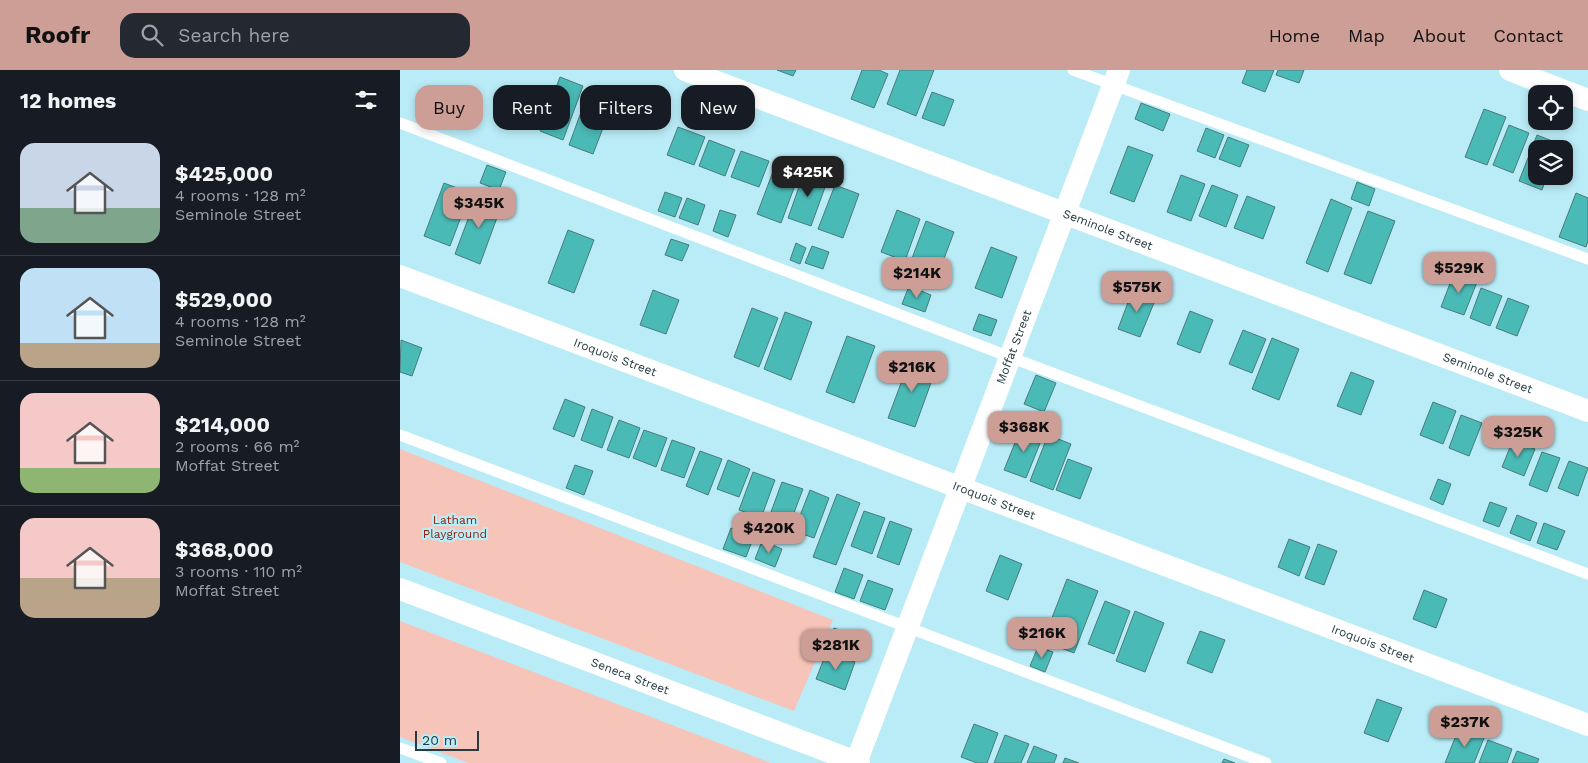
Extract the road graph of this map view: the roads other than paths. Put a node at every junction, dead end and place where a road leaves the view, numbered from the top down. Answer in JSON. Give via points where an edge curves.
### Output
{"nodes":[{"id":1,"x":685,"y":70,"type":"edge"},
{"id":2,"x":1073,"y":70,"type":"edge"},
{"id":3,"x":1510,"y":70,"type":"edge"},
{"id":4,"x":1116,"y":78,"type":"edge"},
{"id":5,"x":1588,"y":100,"type":"edge"},
{"id":6,"x":400,"y":123,"type":"edge"},
{"id":7,"x":1064,"y":214,"type":"junction"},
{"id":8,"x":1588,"y":259,"type":"edge"},
{"id":9,"x":400,"y":276,"type":"edge"},
{"id":10,"x":1010,"y":356,"type":"junction"},
{"id":11,"x":1588,"y":412,"type":"edge"},
{"id":12,"x":400,"y":435,"type":"edge"},
{"id":13,"x":960,"y":488,"type":"junction"},
{"id":14,"x":1588,"y":574,"type":"edge"},
{"id":15,"x":400,"y":589,"type":"edge"},
{"id":16,"x":908,"y":627,"type":"junction"},
{"id":17,"x":1588,"y":726,"type":"edge"},
{"id":18,"x":400,"y":748,"type":"edge"},
{"id":19,"x":440,"y":763,"type":"edge"},
{"id":20,"x":857,"y":763,"type":"edge"},
{"id":21,"x":1266,"y":763,"type":"edge"}],
"edges":[{"from":1,"to":7,"type":"street","name":"Seminole Street"},
{"from":2,"to":4,"type":"lane"},
{"from":3,"to":5,"type":"street"},
{"from":4,"to":7,"type":"street","name":"Moffat Street"},
{"from":4,"to":8,"type":"lane"},
{"from":6,"to":10,"type":"lane"},
{"from":7,"to":10,"type":"street","name":"Moffat Street"},
{"from":7,"to":11,"type":"street","name":"Seminole Street"},
{"from":9,"to":13,"type":"street","name":"Iroquois Street"},
{"from":10,"to":13,"type":"street","name":"Moffat Street"},
{"from":10,"to":14,"type":"lane"},
{"from":12,"to":16,"type":"lane"},
{"from":13,"to":16,"type":"street","name":"Moffat Street"},
{"from":13,"to":17,"type":"street","name":"Iroquois Street"},
{"from":15,"to":20,"type":"street","name":"Seneca Street"},
{"from":16,"to":20,"type":"street","name":"Moffat Street"},
{"from":16,"to":21,"type":"lane"},
{"from":18,"to":19,"type":"lane"}]}
